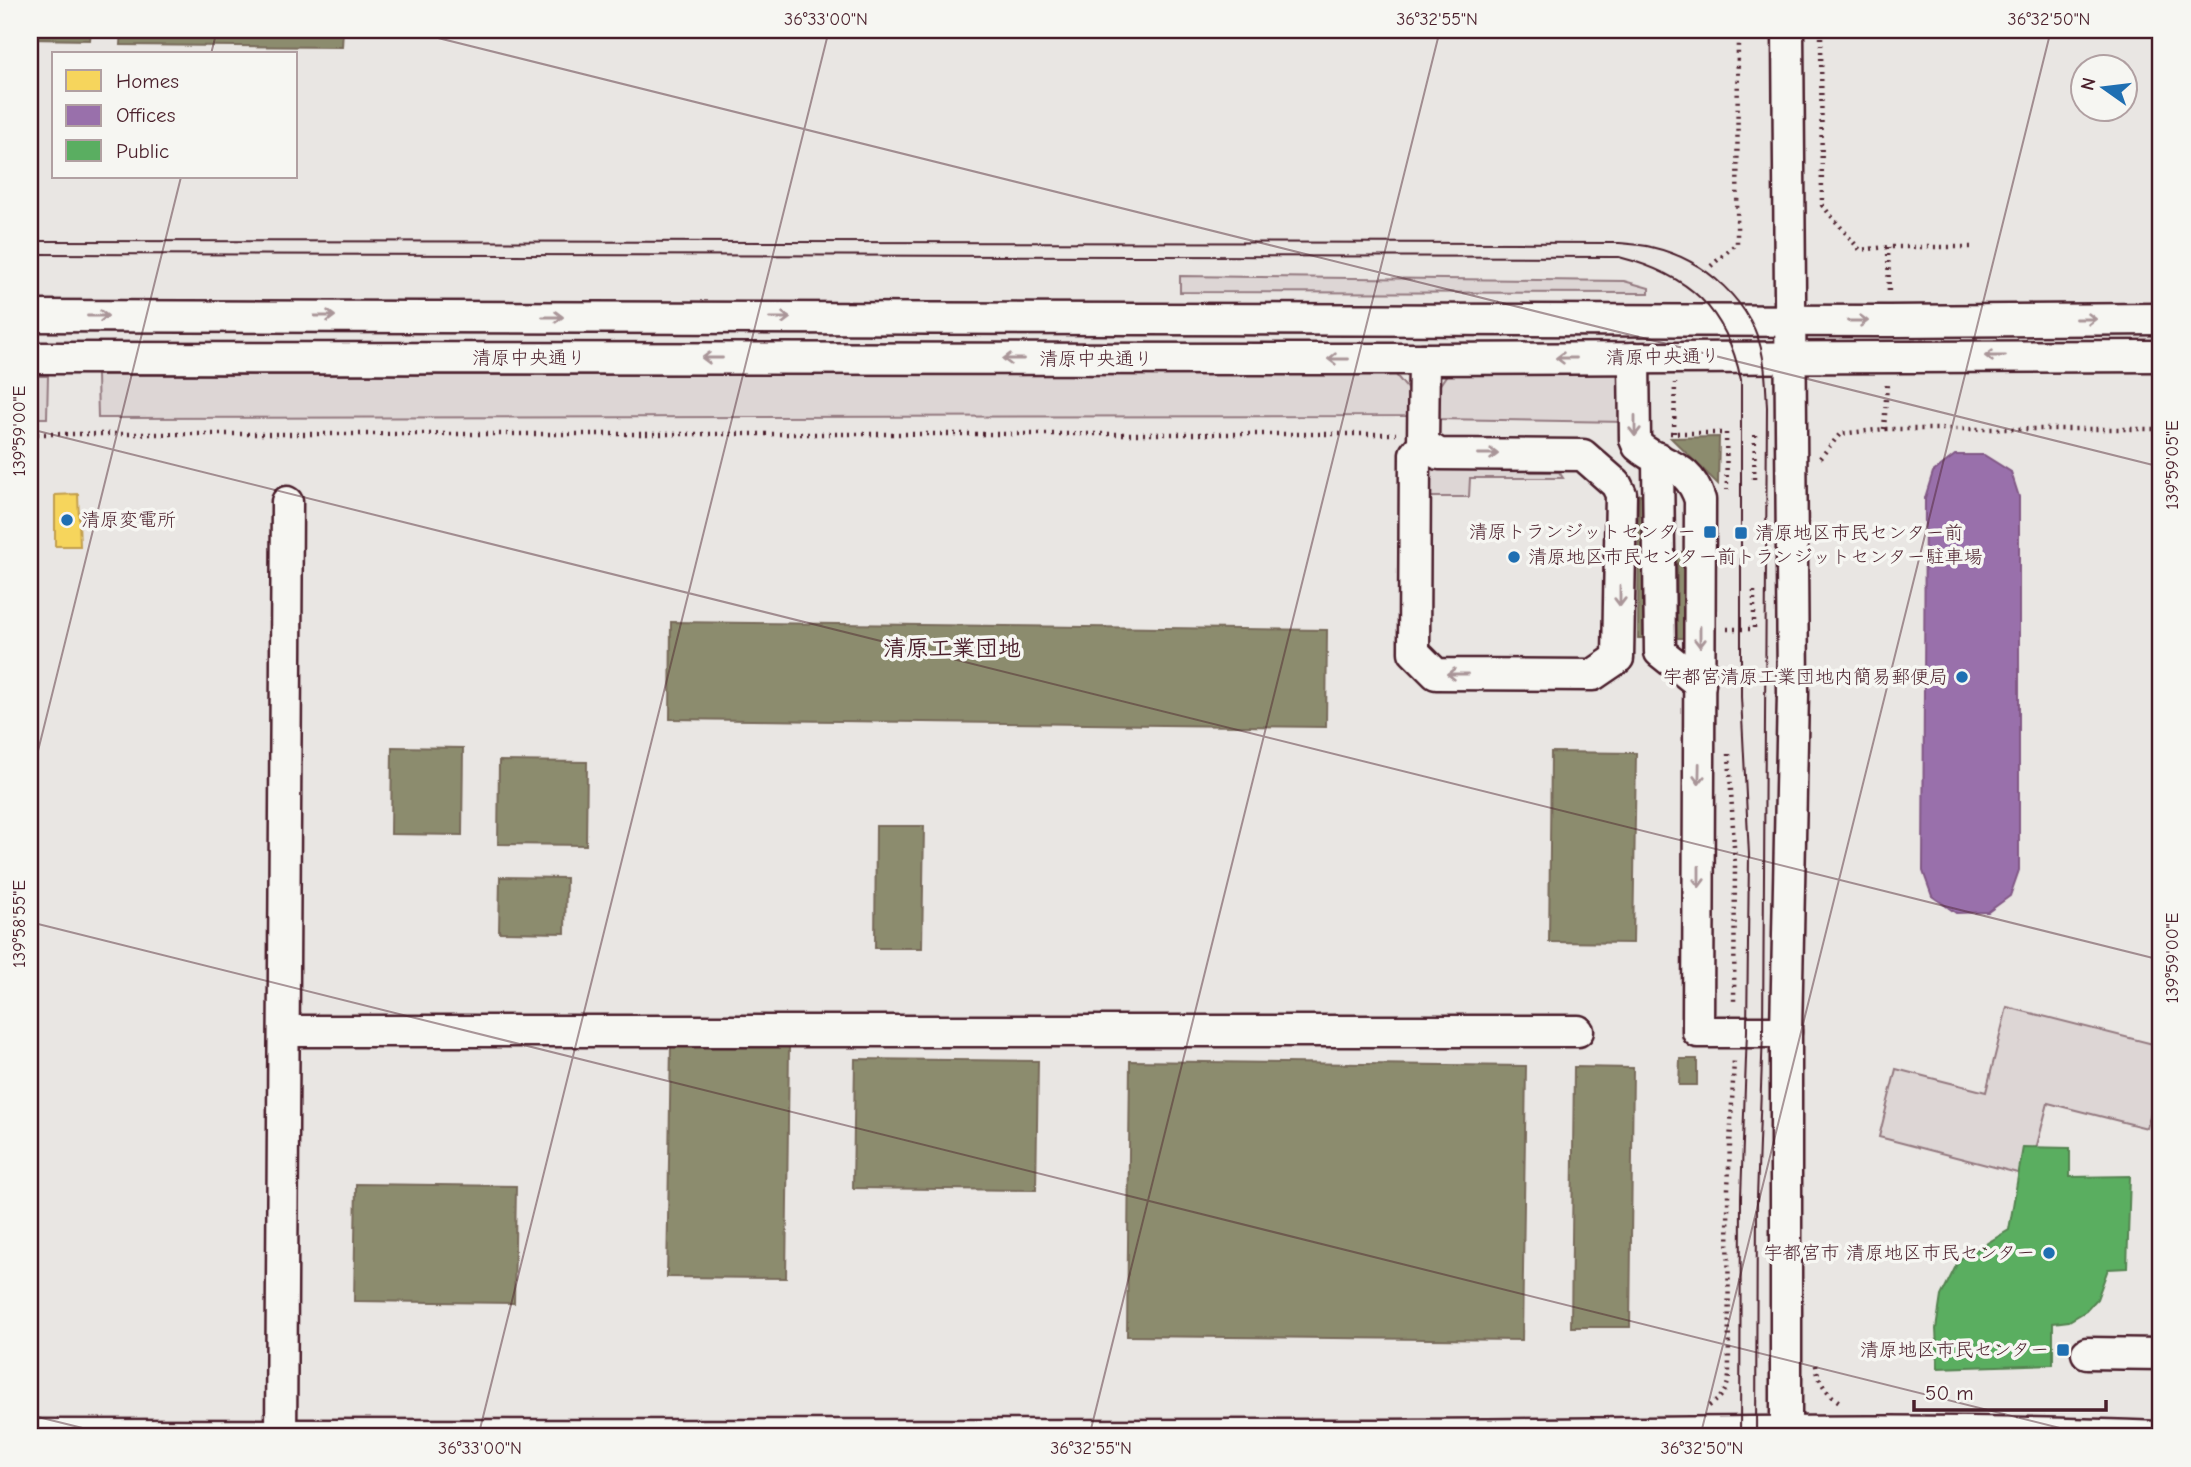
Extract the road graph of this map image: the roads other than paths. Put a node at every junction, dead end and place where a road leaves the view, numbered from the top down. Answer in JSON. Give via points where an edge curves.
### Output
{"nodes":[{"id":1,"x":1785,"y":30,"type":"edge"},
{"id":2,"x":30,"y":316,"type":"edge"},
{"id":3,"x":2161,"y":319,"type":"edge"},
{"id":4,"x":1790,"y":320,"type":"junction"},
{"id":5,"x":2161,"y":356,"type":"edge"},
{"id":6,"x":1791,"y":357,"type":"junction"},
{"id":7,"x":30,"y":358,"type":"edge"},
{"id":8,"x":1634,"y":358,"type":"junction"},
{"id":9,"x":1424,"y":359,"type":"junction"},
{"id":10,"x":1423,"y":439,"type":"junction"},
{"id":11,"x":1666,"y":446,"type":"junction"},
{"id":12,"x":288,"y":502,"type":"dead end"},
{"id":13,"x":1700,"y":684,"type":"junction"},
{"id":14,"x":285,"y":1031,"type":"junction"},
{"id":15,"x":1578,"y":1031,"type":"dead end"},
{"id":16,"x":1787,"y":1032,"type":"junction"},
{"id":17,"x":2087,"y":1353,"type":"dead end"},
{"id":18,"x":2161,"y":1354,"type":"edge"},
{"id":19,"x":1786,"y":1434,"type":"edge"},
{"id":20,"x":30,"y":1435,"type":"edge"},
{"id":21,"x":281,"y":1436,"type":"edge"},
{"id":22,"x":2159,"y":1437,"type":"edge"}],
"edges":[{"from":1,"to":4,"type":"street"},
{"from":2,"to":4,"type":"street","name":"清原中央通り","one_way":true},
{"from":4,"to":3,"type":"street","name":"清原中央通り","one_way":true},
{"from":4,"to":6,"type":"street"},
{"from":5,"to":6,"type":"street","name":"清原中央通り","one_way":true},
{"from":6,"to":8,"type":"street","name":"清原中央通り"},
{"from":6,"to":16,"type":"street","via":[[1793,693]]},
{"from":9,"to":7,"type":"street","name":"清原中央通り","one_way":true},
{"from":8,"to":9,"type":"street","name":"清原中央通り","one_way":true},
{"from":8,"to":11,"type":"street","one_way":true,"via":[[1638,446]]},
{"from":9,"to":10,"type":"street"},
{"from":10,"to":10,"type":"street","one_way":true,"via":[[1439,454],[1583,455],[1616,484],[1620,494],[1618,657],[1592,675],[1437,674],[1414,652],[1415,454]]},
{"from":11,"to":13,"type":"street","one_way":true,"via":[[1695,485],[1700,500]]},
{"from":11,"to":13,"type":"street","via":[[1660,652]]},
{"from":12,"to":14,"type":"street"},
{"from":13,"to":16,"type":"street","one_way":true,"via":[[1698,1032]]},
{"from":14,"to":15,"type":"street"},
{"from":14,"to":21,"type":"street"},
{"from":16,"to":19,"type":"street"},
{"from":17,"to":18,"type":"street"},
{"from":19,"to":21,"type":"street"},
{"from":19,"to":22,"type":"street","via":[[2017,1431]]},
{"from":20,"to":21,"type":"street"}]}
